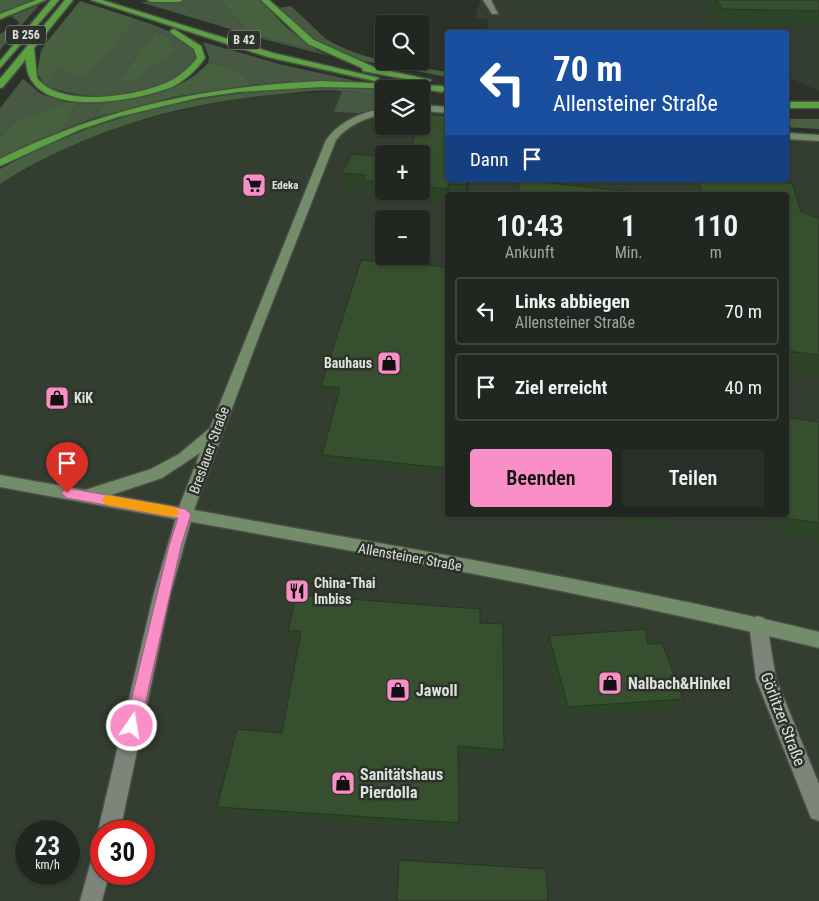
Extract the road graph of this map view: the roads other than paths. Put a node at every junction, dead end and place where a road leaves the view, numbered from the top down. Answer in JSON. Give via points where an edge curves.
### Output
{"nodes":[{"id":1,"x":69,"y":0,"type":"edge"},
{"id":2,"x":95,"y":0,"type":"edge"},
{"id":3,"x":116,"y":0,"type":"edge"},
{"id":4,"x":151,"y":0,"type":"edge"},
{"id":5,"x":179,"y":0,"type":"edge"},
{"id":6,"x":266,"y":0,"type":"edge"},
{"id":7,"x":488,"y":0,"type":"edge"},
{"id":8,"x":40,"y":1,"type":"edge"},
{"id":9,"x":54,"y":2,"type":"edge"},
{"id":10,"x":495,"y":12,"type":"dead end"},
{"id":11,"x":0,"y":17,"type":"edge"},
{"id":12,"x":158,"y":21,"type":"junction"},
{"id":13,"x":30,"y":48,"type":"junction"},
{"id":14,"x":0,"y":66,"type":"edge"},
{"id":15,"x":374,"y":71,"type":"junction"},
{"id":16,"x":0,"y":85,"type":"edge"},
{"id":17,"x":445,"y":87,"type":"edge"},
{"id":18,"x":445,"y":87,"type":"edge"},
{"id":19,"x":445,"y":87,"type":"edge"},
{"id":20,"x":789,"y":105,"type":"edge"},
{"id":21,"x":819,"y":105,"type":"edge"},
{"id":22,"x":430,"y":109,"type":"edge"},
{"id":23,"x":445,"y":110,"type":"edge"},
{"id":24,"x":789,"y":112,"type":"edge"},
{"id":25,"x":819,"y":112,"type":"edge"},
{"id":26,"x":375,"y":114,"type":"edge"},
{"id":27,"x":789,"y":136,"type":"edge"},
{"id":28,"x":819,"y":138,"type":"edge"},
{"id":29,"x":0,"y":163,"type":"edge"},
{"id":30,"x":217,"y":428,"type":"junction"},
{"id":31,"x":0,"y":481,"type":"edge"},
{"id":32,"x":84,"y":496,"type":"junction"},
{"id":33,"x":185,"y":514,"type":"junction"},
{"id":34,"x":758,"y":624,"type":"junction"},
{"id":35,"x":819,"y":640,"type":"edge"},
{"id":36,"x":819,"y":810,"type":"edge"},
{"id":37,"x":111,"y":820,"type":"edge"},
{"id":38,"x":95,"y":885,"type":"edge"},
{"id":39,"x":91,"y":901,"type":"edge"}],
"edges":[{"from":1,"to":13,"type":"highway","number":"B 256"},
{"from":2,"to":12,"type":"highway","number":"B 42"},
{"from":3,"to":15,"type":"highway","number":"B 42","via":[[244,40]]},
{"from":4,"to":5,"type":"highway"},
{"from":6,"to":15,"type":"highway","via":[[311,42]]},
{"from":7,"to":10,"type":"street"},
{"from":8,"to":11,"type":"highway"},
{"from":9,"to":14,"type":"highway","number":"B 256"},
{"from":12,"to":13,"type":"highway","via":[[193,43],[201,58],[194,70],[180,80],[136,95],[88,98],[64,96],[46,90],[31,76]]},
{"from":12,"to":17,"type":"highway","number":"B 42","via":[[303,63]]},
{"from":13,"to":16,"type":"highway","number":"B 256"},
{"from":15,"to":18,"type":"highway","number":"B 42"},
{"from":19,"to":29,"type":"highway","via":[[323,84],[260,87],[197,96],[107,118],[36,145]]},
{"from":20,"to":21,"type":"highway"},
{"from":22,"to":23,"type":"street"},
{"from":24,"to":25,"type":"highway"},
{"from":26,"to":30,"type":"street","name":"Breslauer Straße","via":[[348,123],[331,140]]},
{"from":27,"to":28,"type":"street"},
{"from":30,"to":32,"type":"street","via":[[194,452],[172,467],[140,481]]},
{"from":30,"to":33,"type":"street","name":"Breslauer Straße"},
{"from":31,"to":32,"type":"street","name":"Allensteiner Straße"},
{"from":32,"to":33,"type":"street","name":"Allensteiner Straße"},
{"from":33,"to":34,"type":"street","name":"Allensteiner Straße","via":[[605,592]]},
{"from":33,"to":37,"type":"street","name":"Breslauer Straße","via":[[136,706]]},
{"from":34,"to":35,"type":"street","name":"Allensteiner Straße"},
{"from":34,"to":36,"type":"street","name":"Görlitzer Straße","via":[[766,679]]},
{"from":38,"to":39,"type":"street"}]}
